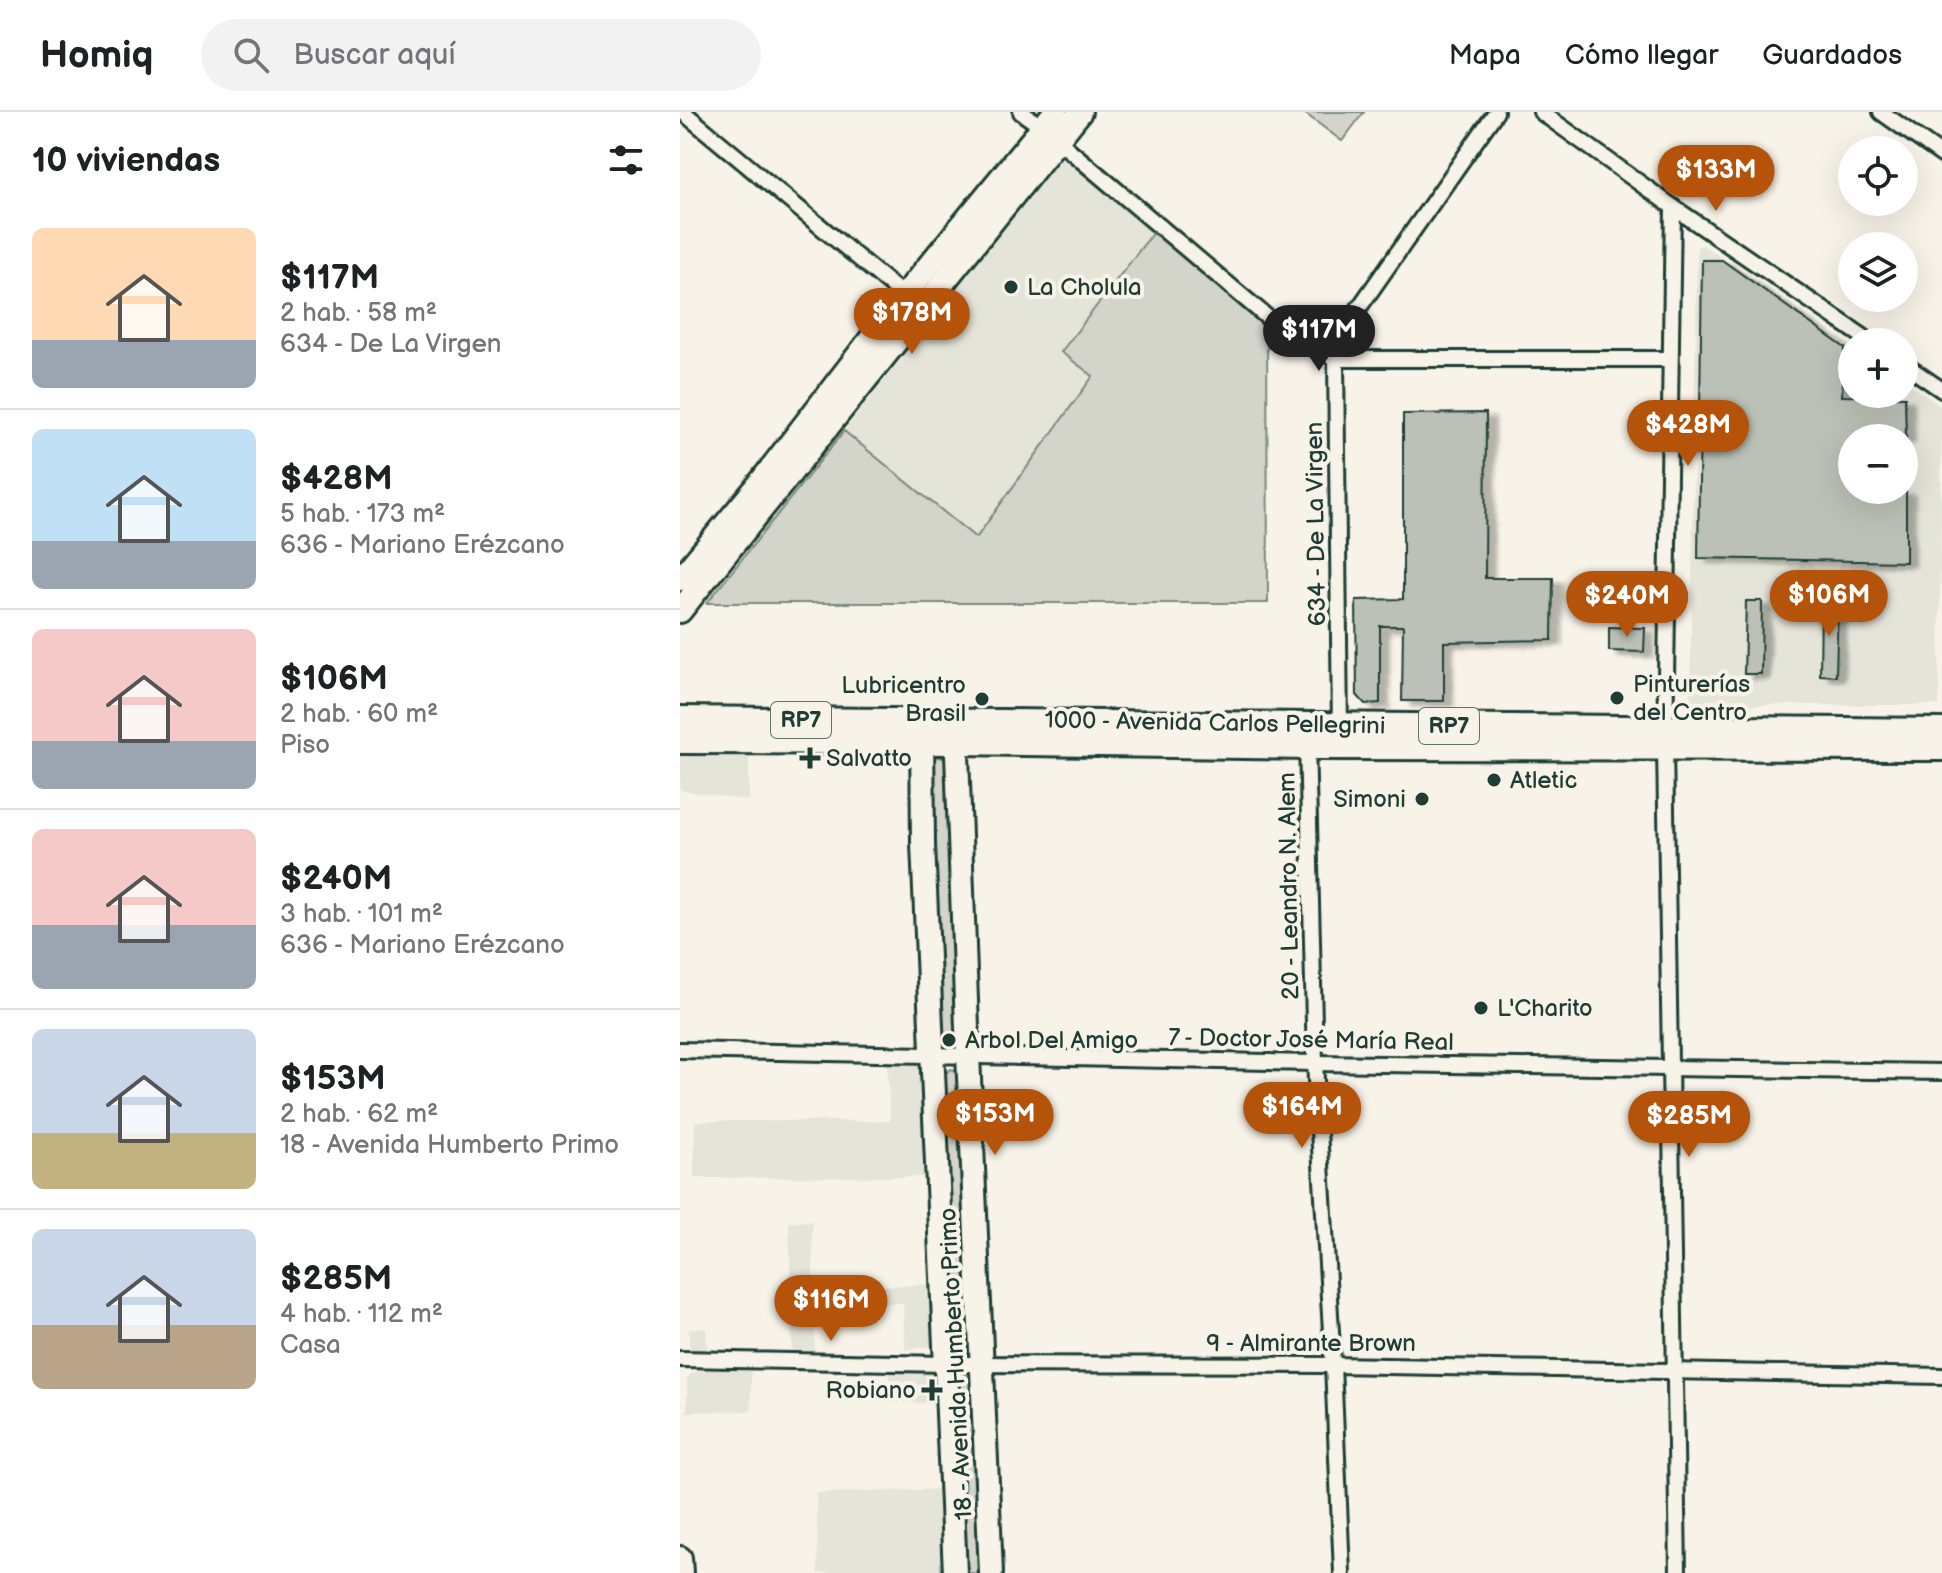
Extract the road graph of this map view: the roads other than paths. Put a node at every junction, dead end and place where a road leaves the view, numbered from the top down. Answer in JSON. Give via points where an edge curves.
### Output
{"nodes":[{"id":1,"x":683,"y":112,"type":"edge"},
{"id":2,"x":1021,"y":112,"type":"edge"},
{"id":3,"x":1080,"y":112,"type":"edge"},
{"id":4,"x":1496,"y":112,"type":"edge"},
{"id":5,"x":1541,"y":112,"type":"edge"},
{"id":6,"x":1881,"y":112,"type":"edge"},
{"id":7,"x":1051,"y":126,"type":"edge"},
{"id":8,"x":1942,"y":155,"type":"edge"},
{"id":9,"x":1673,"y":207,"type":"junction"},
{"id":10,"x":904,"y":296,"type":"junction"},
{"id":11,"x":1850,"y":328,"type":"edge"},
{"id":12,"x":1336,"y":359,"type":"junction"},
{"id":13,"x":1670,"y":359,"type":"junction"},
{"id":14,"x":1918,"y":374,"type":"edge"},
{"id":15,"x":1942,"y":390,"type":"edge"},
{"id":16,"x":680,"y":579,"type":"edge"},
{"id":17,"x":680,"y":611,"type":"edge"},
{"id":18,"x":680,"y":719,"type":"edge"},
{"id":19,"x":922,"y":731,"type":"junction"},
{"id":20,"x":956,"y":731,"type":"junction"},
{"id":21,"x":1942,"y":731,"type":"edge"},
{"id":22,"x":1340,"y":735,"type":"junction"},
{"id":23,"x":1307,"y":736,"type":"junction"},
{"id":24,"x":1666,"y":737,"type":"junction"},
{"id":25,"x":680,"y":741,"type":"edge"},
{"id":26,"x":1942,"y":748,"type":"edge"},
{"id":27,"x":680,"y":1050,"type":"edge"},
{"id":28,"x":968,"y":1055,"type":"junction"},
{"id":29,"x":934,"y":1056,"type":"junction"},
{"id":30,"x":1315,"y":1063,"type":"junction"},
{"id":31,"x":1668,"y":1067,"type":"junction"},
{"id":32,"x":1942,"y":1072,"type":"edge"},
{"id":33,"x":680,"y":1359,"type":"edge"},
{"id":34,"x":982,"y":1363,"type":"junction"},
{"id":35,"x":946,"y":1364,"type":"junction"},
{"id":36,"x":1333,"y":1365,"type":"junction"},
{"id":37,"x":1674,"y":1370,"type":"junction"},
{"id":38,"x":1942,"y":1376,"type":"edge"},
{"id":39,"x":680,"y":1558,"type":"edge"},
{"id":40,"x":681,"y":1573,"type":"edge"},
{"id":41,"x":955,"y":1573,"type":"edge"},
{"id":42,"x":991,"y":1573,"type":"edge"},
{"id":43,"x":1342,"y":1573,"type":"edge"},
{"id":44,"x":1678,"y":1573,"type":"edge"}],
"edges":[{"from":1,"to":10,"type":"street"},
{"from":2,"to":7,"type":"street"},
{"from":3,"to":7,"type":"main road"},
{"from":4,"to":12,"type":"street","name":"634 - De La Virgen","via":[[1354,315]]},
{"from":5,"to":9,"type":"street"},
{"from":6,"to":8,"type":"street"},
{"from":7,"to":10,"type":"main road"},
{"from":7,"to":12,"type":"street","via":[[1287,334]]},
{"from":7,"to":17,"type":"main road"},
{"from":9,"to":11,"type":"street"},
{"from":9,"to":13,"type":"street"},
{"from":10,"to":16,"type":"main road"},
{"from":12,"to":13,"type":"street"},
{"from":12,"to":22,"type":"street","name":"634 - De La Virgen"},
{"from":13,"to":24,"type":"street"},
{"from":14,"to":15,"type":"street"},
{"from":18,"to":19,"type":"main road","name":"1000 - Avenida Carlos Pellegrini","number":"RP7"},
{"from":19,"to":20,"type":"main road","name":"1000 - Avenida Carlos Pellegrini","number":"RP7"},
{"from":19,"to":25,"type":"main road","name":"1000 - Avenida Carlos Pellegrini","number":"RP7"},
{"from":19,"to":29,"type":"main road","name":"18 - Avenida Humberto Primo"},
{"from":20,"to":23,"type":"main road","name":"1000 - Avenida Carlos Pellegrini","number":"RP7"},
{"from":20,"to":28,"type":"main road","name":"18 - Avenida Humberto Primo"},
{"from":21,"to":24,"type":"main road","name":"1000 - Avenida Carlos Pellegrini","number":"RP7"},
{"from":22,"to":23,"type":"main road","name":"1000 - Avenida Carlos Pellegrini","number":"RP7"},
{"from":22,"to":24,"type":"main road","name":"1000 - Avenida Carlos Pellegrini","number":"RP7"},
{"from":23,"to":30,"type":"street","name":"20 - Leandro N. Alem"},
{"from":24,"to":26,"type":"main road","name":"1000 - Avenida Carlos Pellegrini","number":"RP7"},
{"from":24,"to":31,"type":"street"},
{"from":27,"to":29,"type":"street","name":"7 - Doctor José María Real"},
{"from":28,"to":29,"type":"street","name":"7 - Doctor José María Real"},
{"from":28,"to":30,"type":"street","name":"7 - Doctor José María Real"},
{"from":28,"to":34,"type":"main road","name":"18 - Avenida Humberto Primo"},
{"from":29,"to":35,"type":"main road","name":"18 - Avenida Humberto Primo"},
{"from":30,"to":31,"type":"street","name":"7 - Doctor José María Real"},
{"from":30,"to":36,"type":"street","name":"20 - Leandro N. Alem"},
{"from":31,"to":32,"type":"street","name":"7 - Doctor José María Real"},
{"from":31,"to":37,"type":"street"},
{"from":33,"to":35,"type":"street","name":"9 - Almirante Brown"},
{"from":34,"to":35,"type":"street","name":"9 - Almirante Brown"},
{"from":34,"to":36,"type":"street","name":"9 - Almirante Brown"},
{"from":34,"to":42,"type":"main road","name":"18 - Avenida Humberto Primo"},
{"from":35,"to":41,"type":"main road","name":"18 - Avenida Humberto Primo"},
{"from":36,"to":37,"type":"street","name":"9 - Almirante Brown"},
{"from":36,"to":43,"type":"street","name":"20 - Leandro N. Alem"},
{"from":37,"to":38,"type":"street","name":"9 - Almirante Brown"},
{"from":37,"to":44,"type":"street"},
{"from":39,"to":40,"type":"main road"}]}
